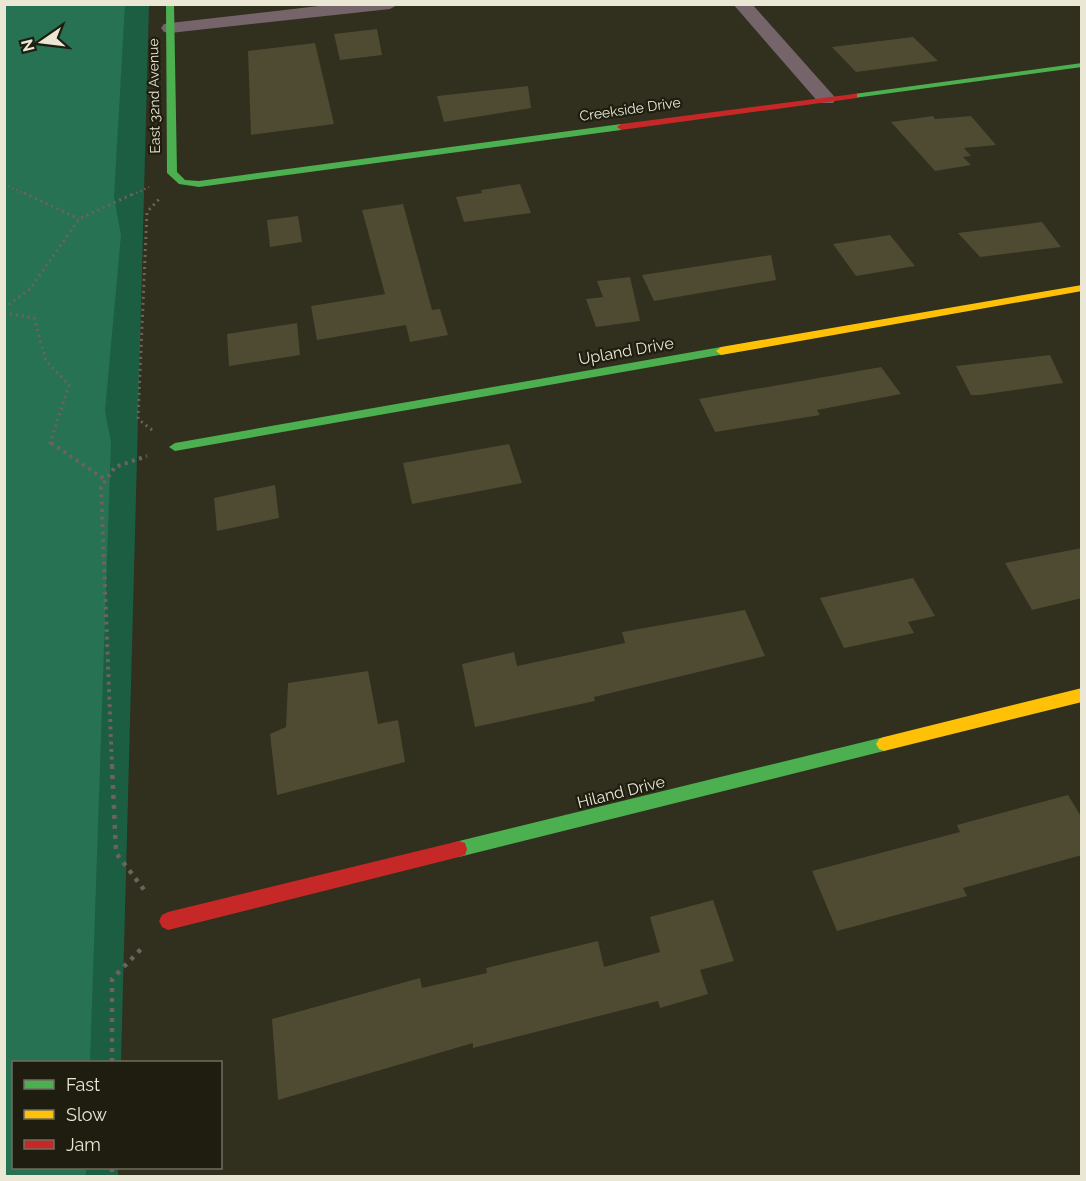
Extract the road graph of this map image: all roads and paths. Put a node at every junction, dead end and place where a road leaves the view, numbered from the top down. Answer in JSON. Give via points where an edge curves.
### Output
{"nodes":[{"id":1,"x":170,"y":4,"type":"edge"},
{"id":2,"x":390,"y":4,"type":"edge"},
{"id":3,"x":742,"y":4,"type":"edge"},
{"id":4,"x":170,"y":28,"type":"junction"},
{"id":5,"x":1082,"y":65,"type":"edge"},
{"id":6,"x":826,"y":99,"type":"junction"},
{"id":7,"x":178,"y":178,"type":"junction"},
{"id":8,"x":4,"y":184,"type":"edge"},
{"id":9,"x":79,"y":219,"type":"junction"},
{"id":10,"x":1082,"y":288,"type":"edge"},
{"id":11,"x":4,"y":308,"type":"edge"},
{"id":12,"x":4,"y":313,"type":"edge"},
{"id":13,"x":175,"y":447,"type":"junction"},
{"id":14,"x":106,"y":480,"type":"junction"},
{"id":15,"x":1082,"y":695,"type":"edge"},
{"id":16,"x":168,"y":921,"type":"junction"},
{"id":17,"x":112,"y":1061,"type":"edge"}],
"edges":[{"from":1,"to":4,"type":"street","name":"East 32nd Avenue"},
{"from":2,"to":4,"type":"street"},
{"from":3,"to":6,"type":"street"},
{"from":4,"to":7,"type":"street","name":"East 32nd Avenue","via":[[172,173]]},
{"from":5,"to":6,"type":"street","name":"Creekside Drive"},
{"from":6,"to":7,"type":"street","name":"Creekside Drive","via":[[211,183]]},
{"from":7,"to":9,"type":"path"},
{"from":7,"to":13,"type":"path","via":[[147,212],[138,419]]},
{"from":8,"to":9,"type":"path"},
{"from":9,"to":11,"type":"path","via":[[30,289]]},
{"from":10,"to":13,"type":"street","name":"Upland Drive"},
{"from":12,"to":14,"type":"path","via":[[34,318],[46,362],[69,385],[50,443]]},
{"from":13,"to":14,"type":"path","via":[[115,467]]},
{"from":14,"to":16,"type":"path","via":[[101,487],[116,853]]},
{"from":15,"to":16,"type":"street","name":"Hiland Drive"},
{"from":16,"to":17,"type":"path","via":[[112,979]]}]}
